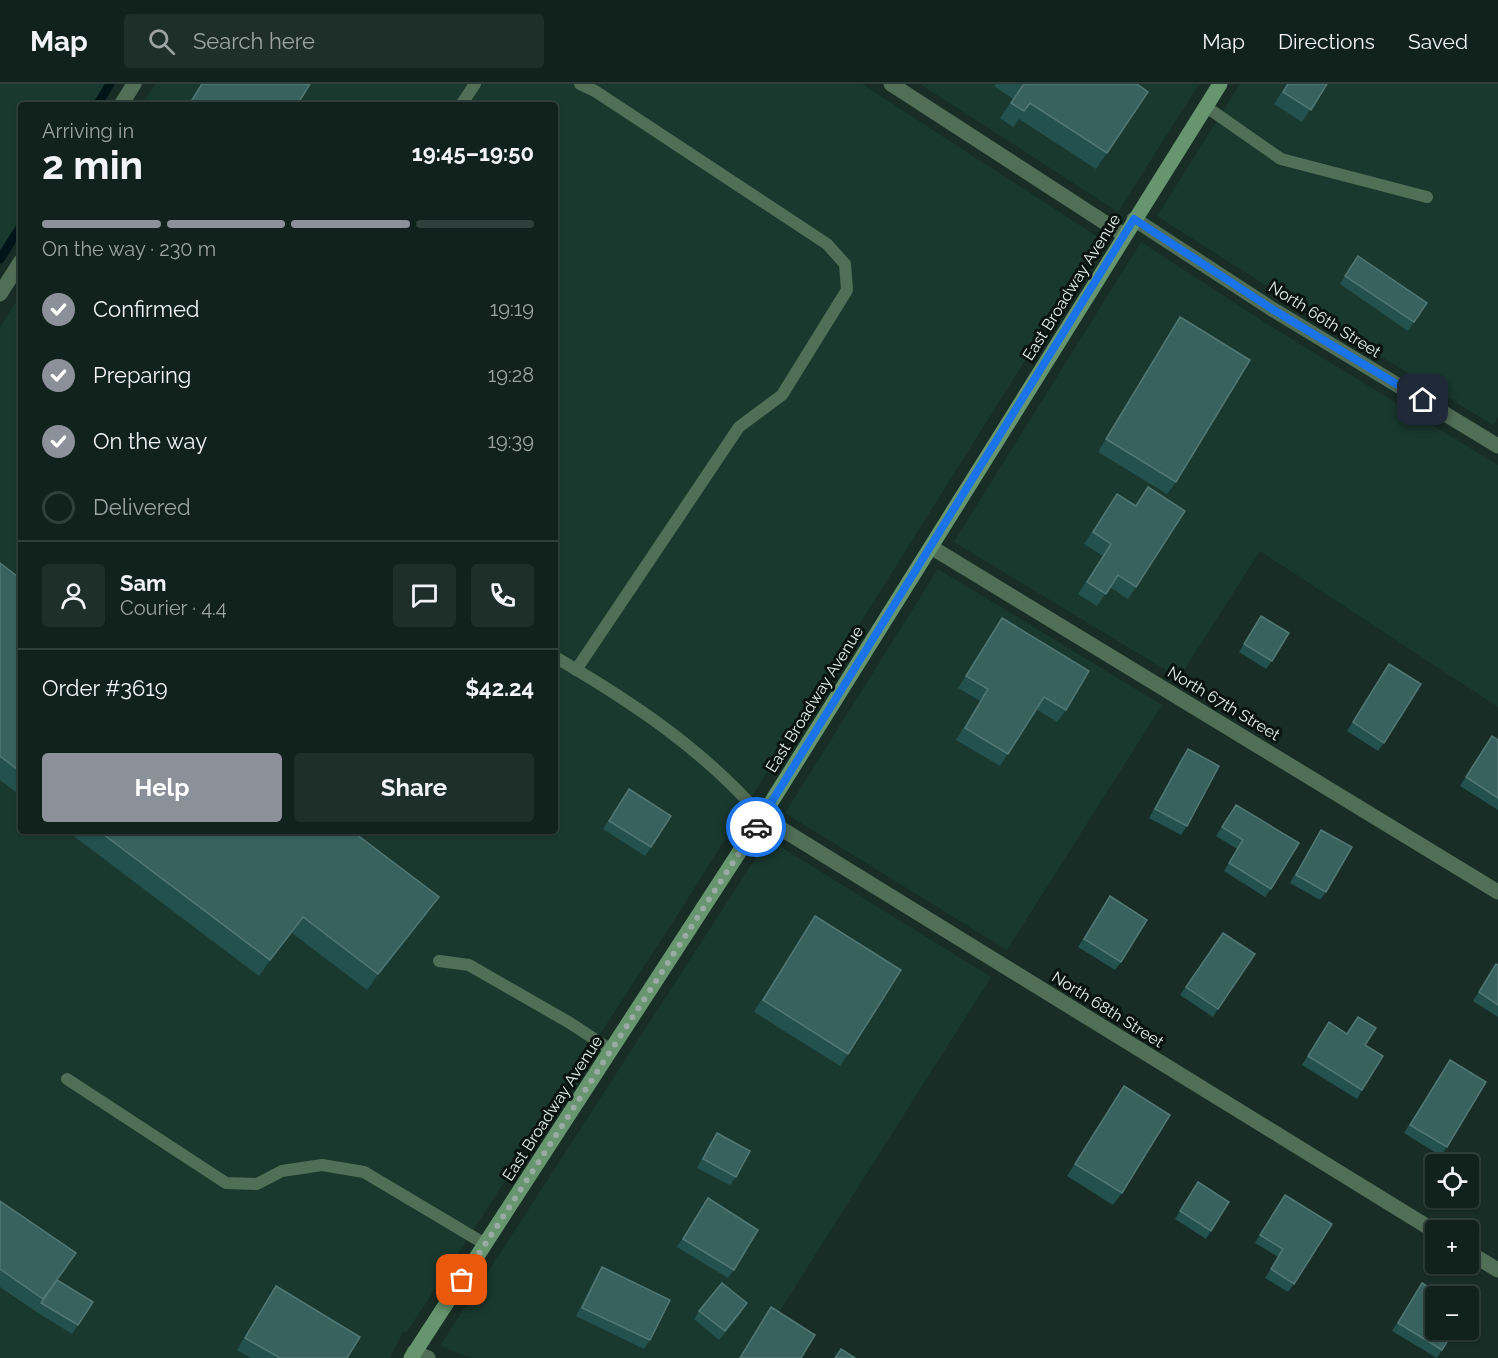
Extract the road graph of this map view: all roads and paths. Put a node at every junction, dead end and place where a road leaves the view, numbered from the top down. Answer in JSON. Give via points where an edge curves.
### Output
{"nodes":[{"id":1,"x":134,"y":84,"type":"edge"},
{"id":2,"x":475,"y":84,"type":"edge"},
{"id":3,"x":580,"y":84,"type":"edge"},
{"id":4,"x":891,"y":84,"type":"edge"},
{"id":5,"x":1220,"y":84,"type":"edge"},
{"id":6,"x":122,"y":102,"type":"edge"},
{"id":7,"x":463,"y":102,"type":"edge"},
{"id":8,"x":1205,"y":106,"type":"junction"},
{"id":9,"x":1427,"y":196,"type":"dead end"},
{"id":10,"x":1134,"y":219,"type":"junction"},
{"id":11,"x":1124,"y":235,"type":"junction"},
{"id":12,"x":18,"y":266,"type":"edge"},
{"id":13,"x":0,"y":294,"type":"edge"},
{"id":14,"x":1498,"y":447,"type":"edge"},
{"id":15,"x":931,"y":546,"type":"junction"},
{"id":16,"x":558,"y":659,"type":"edge"},
{"id":17,"x":576,"y":670,"type":"junction"},
{"id":18,"x":762,"y":817,"type":"junction"},
{"id":19,"x":1498,"y":892,"type":"edge"},
{"id":20,"x":439,"y":961,"type":"dead end"},
{"id":21,"x":611,"y":1050,"type":"junction"},
{"id":22,"x":67,"y":1079,"type":"dead end"},
{"id":23,"x":1425,"y":1225,"type":"edge"},
{"id":24,"x":485,"y":1244,"type":"junction"},
{"id":25,"x":1479,"y":1259,"type":"edge"},
{"id":26,"x":1498,"y":1270,"type":"edge"},
{"id":27,"x":418,"y":1356,"type":"edge"}],
"edges":[{"from":1,"to":6,"type":"street"},
{"from":2,"to":7,"type":"lane"},
{"from":3,"to":17,"type":"lane","via":[[827,244],[845,264],[847,290],[782,395],[739,427]]},
{"from":4,"to":11,"type":"street"},
{"from":5,"to":8,"type":"main road","name":"East Broadway Avenue"},
{"from":8,"to":9,"type":"lane","via":[[1281,159]]},
{"from":8,"to":10,"type":"main road","name":"East Broadway Avenue"},
{"from":10,"to":11,"type":"main road","name":"East Broadway Avenue"},
{"from":10,"to":14,"type":"street","name":"North 66th Street","via":[[1272,309]]},
{"from":11,"to":15,"type":"main road","name":"East Broadway Avenue"},
{"from":12,"to":13,"type":"street"},
{"from":15,"to":18,"type":"main road","name":"East Broadway Avenue"},
{"from":15,"to":19,"type":"street","name":"North 67th Street"},
{"from":16,"to":17,"type":"lane"},
{"from":17,"to":18,"type":"lane","via":[[680,738],[730,780]]},
{"from":18,"to":21,"type":"main road","name":"East Broadway Avenue"},
{"from":18,"to":23,"type":"street","name":"North 68th Street"},
{"from":20,"to":21,"type":"lane","via":[[469,965]]},
{"from":21,"to":24,"type":"main road","name":"East Broadway Avenue"},
{"from":22,"to":24,"type":"lane","via":[[226,1183],[257,1185],[282,1171],[322,1165],[364,1172]]},
{"from":24,"to":27,"type":"main road","name":"East Broadway Avenue"},
{"from":25,"to":26,"type":"street"}]}
